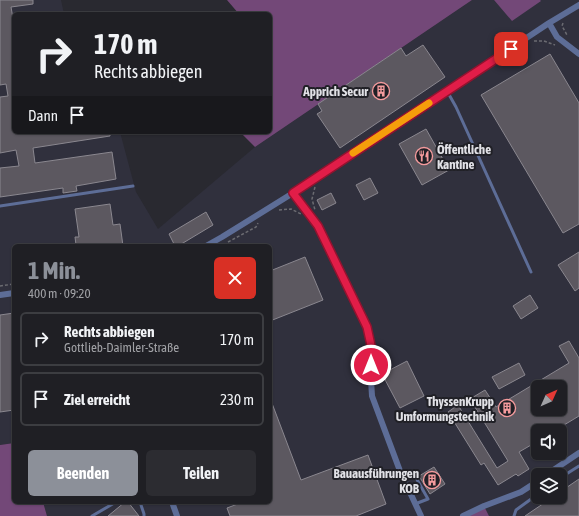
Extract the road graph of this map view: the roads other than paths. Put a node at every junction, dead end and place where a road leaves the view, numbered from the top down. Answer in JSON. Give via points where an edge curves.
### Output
{"nodes":[{"id":1,"x":579,"y":5,"type":"edge"},
{"id":2,"x":549,"y":23,"type":"junction"},
{"id":3,"x":579,"y":54,"type":"edge"},
{"id":4,"x":447,"y":91,"type":"junction"},
{"id":5,"x":133,"y":186,"type":"dead end"},
{"id":6,"x":293,"y":193,"type":"junction"},
{"id":7,"x":0,"y":206,"type":"edge"},
{"id":8,"x":210,"y":244,"type":"edge"},
{"id":9,"x":531,"y":272,"type":"dead end"},
{"id":10,"x":12,"y":293,"type":"edge"},
{"id":11,"x":0,"y":295,"type":"edge"},
{"id":12,"x":579,"y":453,"type":"edge"},
{"id":13,"x":579,"y":466,"type":"edge"},
{"id":14,"x":556,"y":468,"type":"edge"},
{"id":15,"x":567,"y":474,"type":"edge"},
{"id":16,"x":403,"y":476,"type":"junction"},
{"id":17,"x":531,"y":486,"type":"edge"},
{"id":18,"x":531,"y":499,"type":"edge"},
{"id":19,"x":113,"y":504,"type":"edge"},
{"id":20,"x":141,"y":504,"type":"edge"},
{"id":21,"x":173,"y":504,"type":"edge"},
{"id":22,"x":415,"y":504,"type":"junction"},
{"id":23,"x":92,"y":516,"type":"edge"},
{"id":24,"x":144,"y":516,"type":"edge"},
{"id":25,"x":177,"y":516,"type":"edge"},
{"id":26,"x":421,"y":516,"type":"edge"},
{"id":27,"x":463,"y":516,"type":"edge"},
{"id":28,"x":514,"y":516,"type":"edge"}],
"edges":[{"from":1,"to":2,"type":"street"},
{"from":2,"to":3,"type":"street","via":[[557,37]]},
{"from":2,"to":4,"type":"street"},
{"from":4,"to":6,"type":"street"},
{"from":4,"to":9,"type":"lane"},
{"from":5,"to":7,"type":"lane"},
{"from":6,"to":8,"type":"street"},
{"from":6,"to":16,"type":"street","via":[[318,226],[367,327],[372,350],[372,396]]},
{"from":10,"to":11,"type":"street"},
{"from":12,"to":14,"type":"street"},
{"from":13,"to":15,"type":"lane"},
{"from":16,"to":22,"type":"street"},
{"from":16,"to":22,"type":"lane","via":[[415,476],[428,499]]},
{"from":17,"to":27,"type":"street"},
{"from":18,"to":28,"type":"lane","via":[[516,510]]},
{"from":19,"to":23,"type":"lane"},
{"from":20,"to":24,"type":"lane"},
{"from":21,"to":25,"type":"street"},
{"from":22,"to":26,"type":"street"}]}
